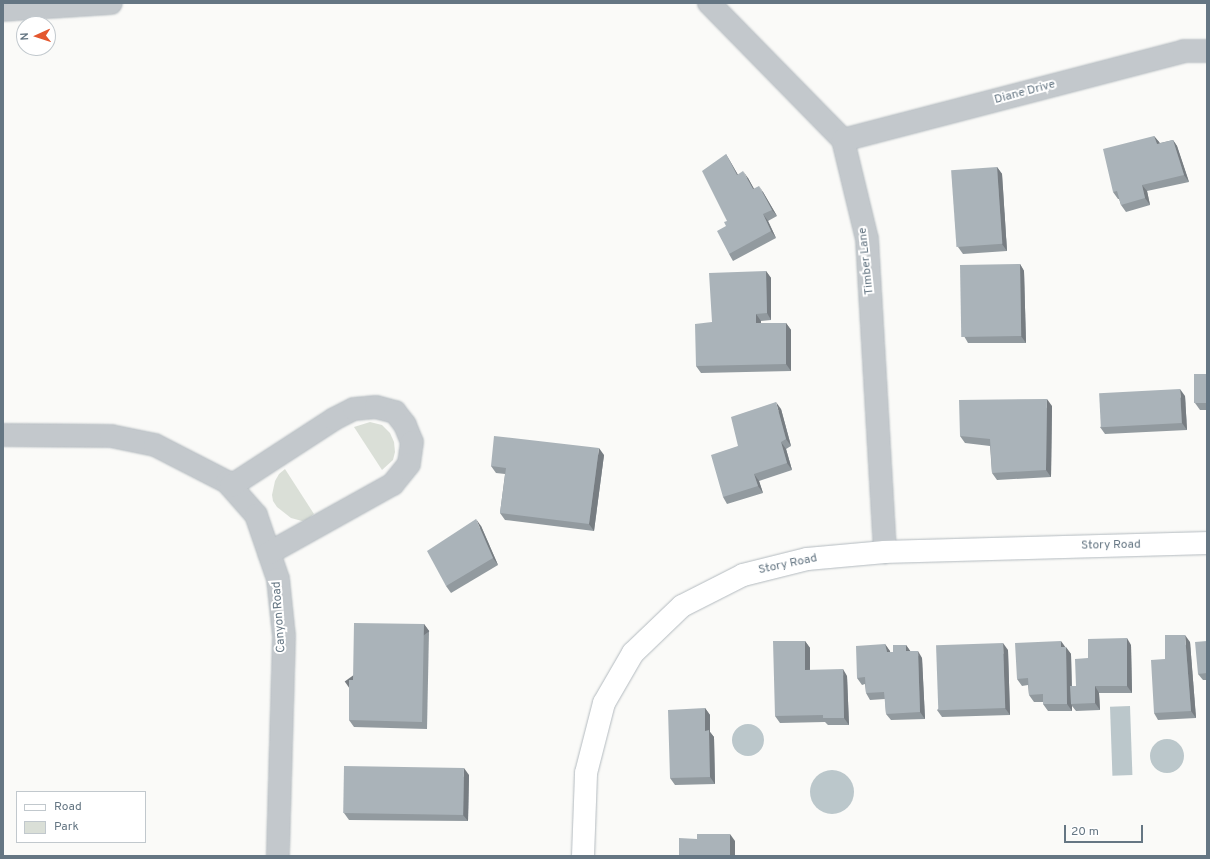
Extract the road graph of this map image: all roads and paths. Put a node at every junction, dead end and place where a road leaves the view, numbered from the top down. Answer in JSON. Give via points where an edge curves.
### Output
{"nodes":[{"id":1,"x":111,"y":3,"type":"edge"},
{"id":2,"x":709,"y":3,"type":"edge"},
{"id":3,"x":3,"y":10,"type":"edge"},
{"id":4,"x":1207,"y":51,"type":"edge"},
{"id":5,"x":843,"y":140,"type":"junction"},
{"id":6,"x":3,"y":435,"type":"edge"},
{"id":7,"x":231,"y":486,"type":"junction"},
{"id":8,"x":1207,"y":543,"type":"edge"},
{"id":9,"x":885,"y":552,"type":"junction"},
{"id":10,"x":269,"y":553,"type":"junction"},
{"id":11,"x":278,"y":856,"type":"edge"},
{"id":12,"x":583,"y":856,"type":"edge"}],
"edges":[{"from":1,"to":3,"type":"street"},
{"from":2,"to":5,"type":"street"},
{"from":4,"to":5,"type":"street","name":"Diane Drive","via":[[1184,52]]},
{"from":5,"to":9,"type":"street","name":"Timber Lane","via":[[867,239]]},
{"from":6,"to":7,"type":"street","name":"Canyon Road","via":[[111,436],[155,445]]},
{"from":7,"to":10,"type":"street","name":"Canyon Road","via":[[256,516]]},
{"from":7,"to":10,"type":"street","via":[[334,419],[354,409],[382,408],[394,412],[405,424],[412,442],[409,464],[393,484]]},
{"from":8,"to":9,"type":"street","name":"Story Road"},
{"from":9,"to":12,"type":"street","name":"Story Road","via":[[807,559],[743,575],[682,606],[633,653],[604,703],[586,773]]},
{"from":10,"to":11,"type":"street","name":"Canyon Road","via":[[278,579],[284,636]]}]}
